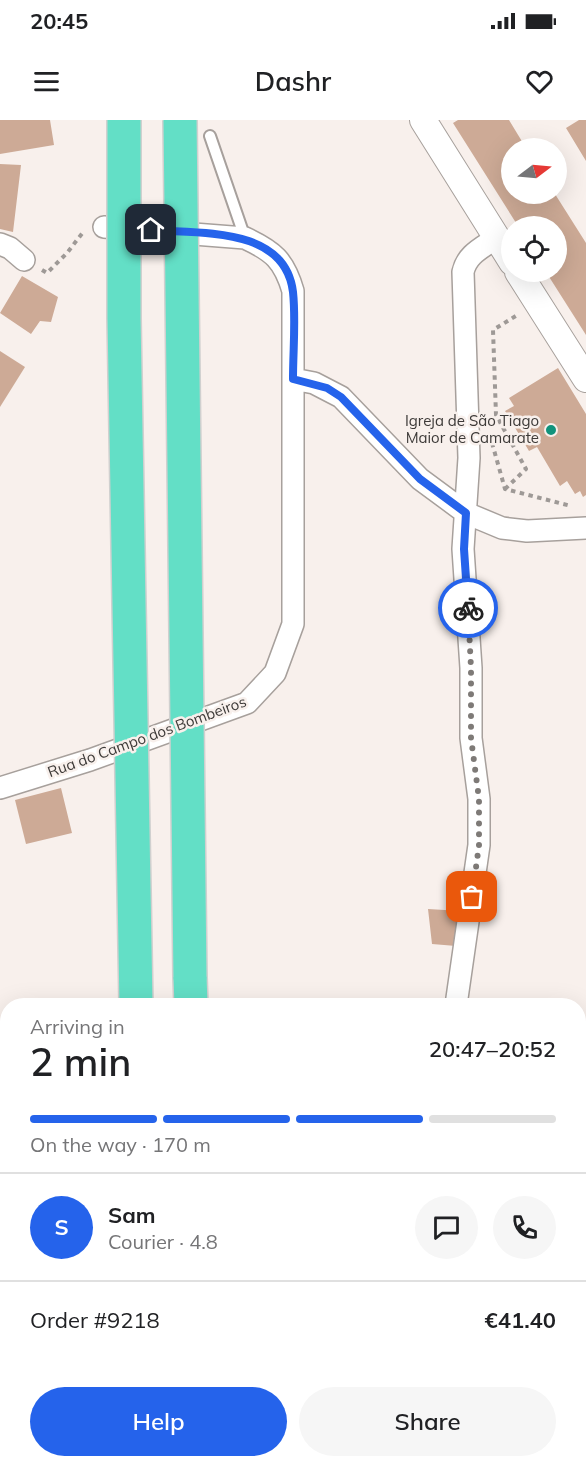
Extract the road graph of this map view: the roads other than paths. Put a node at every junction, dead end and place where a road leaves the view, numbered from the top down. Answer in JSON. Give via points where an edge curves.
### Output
{"nodes":[{"id":1,"x":124,"y":120,"type":"edge"},
{"id":2,"x":180,"y":120,"type":"edge"},
{"id":3,"x":430,"y":123,"type":"edge"},
{"id":4,"x":210,"y":136,"type":"dead end"},
{"id":5,"x":104,"y":227,"type":"road end"},
{"id":6,"x":245,"y":238,"type":"junction"},
{"id":7,"x":496,"y":238,"type":"junction"},
{"id":8,"x":0,"y":244,"type":"edge"},
{"id":9,"x":501,"y":246,"type":"edge"},
{"id":10,"x":24,"y":260,"type":"road end"},
{"id":11,"x":524,"y":282,"type":"edge"},
{"id":12,"x":293,"y":379,"type":"junction"},
{"id":13,"x":586,"y":379,"type":"edge"},
{"id":14,"x":466,"y":513,"type":"junction"},
{"id":15,"x":586,"y":528,"type":"edge"},
{"id":16,"x":0,"y":788,"type":"edge"},
{"id":17,"x":136,"y":998,"type":"edge"},
{"id":18,"x":190,"y":998,"type":"edge"},
{"id":19,"x":457,"y":998,"type":"edge"}],
"edges":[{"from":1,"to":17,"type":"highway","bridge":true},
{"from":2,"to":18,"type":"highway","bridge":true},
{"from":3,"to":7,"type":"street"},
{"from":4,"to":6,"type":"lane"},
{"from":5,"to":6,"type":"street"},
{"from":6,"to":12,"type":"street","name":"Rua do Campo dos Bombeiros","via":[[266,248],[288,273],[293,291]]},
{"from":7,"to":9,"type":"street"},
{"from":7,"to":14,"type":"street","via":[[471,255],[463,272],[469,458]]},
{"from":8,"to":10,"type":"street"},
{"from":11,"to":13,"type":"street"},
{"from":12,"to":14,"type":"street","via":[[327,388],[341,397],[420,479]]},
{"from":12,"to":16,"type":"street","name":"Rua do Campo dos Bombeiros","via":[[292,624],[275,673],[248,703]]},
{"from":14,"to":15,"type":"street","via":[[502,528]]},
{"from":14,"to":19,"type":"street","via":[[471,738],[479,799],[479,845]]}]}
